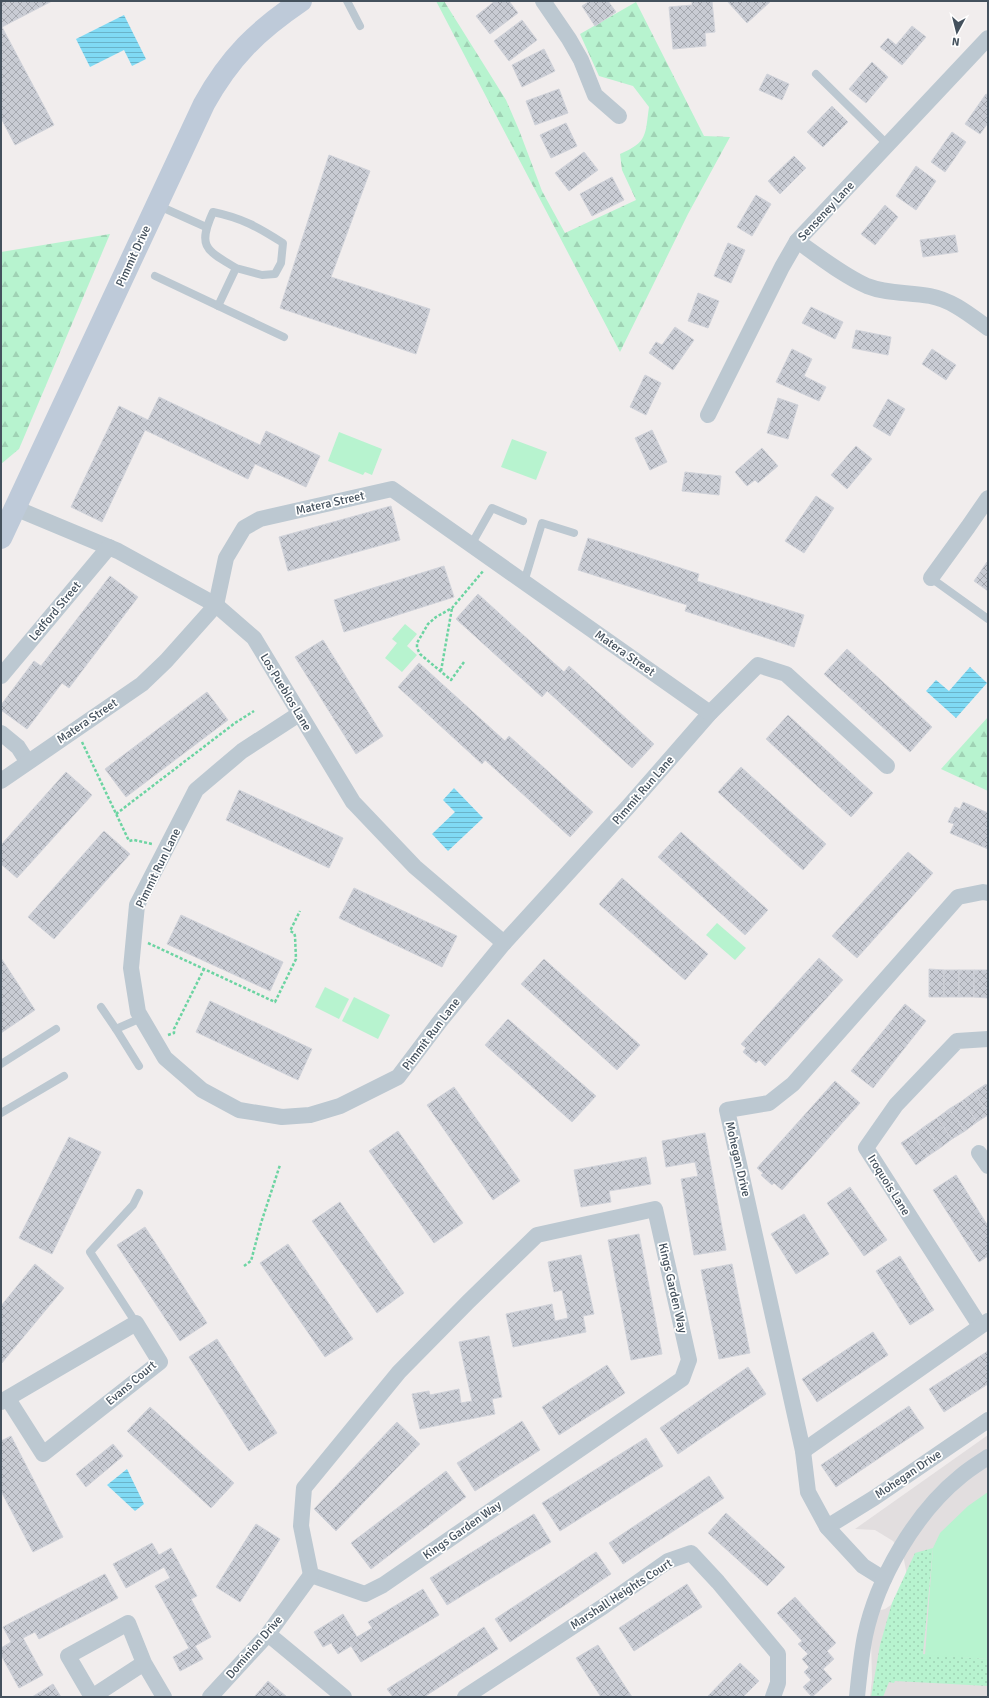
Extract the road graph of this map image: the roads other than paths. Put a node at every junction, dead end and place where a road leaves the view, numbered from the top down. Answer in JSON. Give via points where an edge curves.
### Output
{"nodes":[{"id":1,"x":301,"y":1,"type":"edge"},
{"id":2,"x":347,"y":1,"type":"edge"},
{"id":3,"x":544,"y":1,"type":"edge"},
{"id":4,"x":360,"y":26,"type":"dead end"},
{"id":5,"x":988,"y":38,"type":"edge"},
{"id":6,"x":816,"y":74,"type":"dead end"},
{"id":7,"x":618,"y":116,"type":"dead end"},
{"id":8,"x":888,"y":145,"type":"junction"},
{"id":9,"x":156,"y":205,"type":"junction"},
{"id":10,"x":206,"y":227,"type":"junction"},
{"id":11,"x":797,"y":241,"type":"junction"},
{"id":12,"x":236,"y":268,"type":"junction"},
{"id":13,"x":155,"y":276,"type":"dead end"},
{"id":14,"x":218,"y":306,"type":"junction"},
{"id":15,"x":988,"y":328,"type":"edge"},
{"id":16,"x":284,"y":337,"type":"dead end"},
{"id":17,"x":708,"y":415,"type":"dead end"},
{"id":18,"x":988,"y":498,"type":"edge"},
{"id":19,"x":15,"y":508,"type":"junction"},
{"id":20,"x":523,"y":521,"type":"dead end"},
{"id":21,"x":574,"y":533,"type":"dead end"},
{"id":22,"x":1,"y":538,"type":"edge"},
{"id":23,"x":471,"y":545,"type":"junction"},
{"id":24,"x":109,"y":547,"type":"junction"},
{"id":25,"x":931,"y":578,"type":"joint"},
{"id":26,"x":524,"y":582,"type":"junction"},
{"id":27,"x":216,"y":605,"type":"junction"},
{"id":28,"x":988,"y":619,"type":"edge"},
{"id":29,"x":1,"y":676,"type":"edge"},
{"id":30,"x":710,"y":713,"type":"junction"},
{"id":31,"x":299,"y":714,"type":"junction"},
{"id":32,"x":1,"y":733,"type":"edge"},
{"id":33,"x":27,"y":761,"type":"junction"},
{"id":34,"x":887,"y":766,"type":"dead end"},
{"id":35,"x":1,"y":780,"type":"edge"},
{"id":36,"x":988,"y":893,"type":"edge"},
{"id":37,"x":504,"y":943,"type":"junction"},
{"id":38,"x":101,"y":1007,"type":"dead end"},
{"id":39,"x":141,"y":1018,"type":"junction"},
{"id":40,"x":56,"y":1029,"type":"dead end"},
{"id":41,"x":116,"y":1029,"type":"junction"},
{"id":42,"x":988,"y":1039,"type":"edge"},
{"id":43,"x":1,"y":1064,"type":"edge"},
{"id":44,"x":139,"y":1066,"type":"dead end"},
{"id":45,"x":64,"y":1076,"type":"dead end"},
{"id":46,"x":1,"y":1113,"type":"edge"},
{"id":47,"x":979,"y":1152,"type":"dead end"},
{"id":48,"x":988,"y":1166,"type":"edge"},
{"id":49,"x":139,"y":1193,"type":"dead end"},
{"id":50,"x":984,"y":1323,"type":"edge"},
{"id":51,"x":136,"y":1324,"type":"junction"},
{"id":52,"x":4,"y":1401,"type":"edge"},
{"id":53,"x":988,"y":1420,"type":"edge"},
{"id":54,"x":803,"y":1451,"type":"junction"},
{"id":55,"x":988,"y":1457,"type":"edge"},
{"id":56,"x":827,"y":1527,"type":"junction"},
{"id":57,"x":311,"y":1575,"type":"junction"},
{"id":58,"x":884,"y":1580,"type":"junction"},
{"id":59,"x":268,"y":1634,"type":"junction"},
{"id":60,"x":144,"y":1663,"type":"junction"},
{"id":61,"x":164,"y":1697,"type":"edge"},
{"id":62,"x":210,"y":1697,"type":"edge"},
{"id":63,"x":344,"y":1697,"type":"edge"},
{"id":64,"x":465,"y":1697,"type":"edge"},
{"id":65,"x":773,"y":1697,"type":"edge"},
{"id":66,"x":857,"y":1697,"type":"edge"}],
"edges":[{"from":1,"to":9,"type":"street","name":"Pimmit Drive","via":[[269,23],[221,74]]},
{"from":2,"to":4,"type":"lane"},
{"from":3,"to":7,"type":"street","via":[[575,49],[595,95]]},
{"from":5,"to":8,"type":"street","name":"Senseney Lane"},
{"from":6,"to":8,"type":"lane"},
{"from":8,"to":11,"type":"street","name":"Senseney Lane"},
{"from":9,"to":10,"type":"lane"},
{"from":9,"to":19,"type":"street","name":"Pimmit Drive"},
{"from":10,"to":12,"type":"lane","via":[[204,239],[212,253]]},
{"from":10,"to":12,"type":"lane","via":[[213,212],[236,217],[264,230],[283,243],[281,263],[275,274],[262,275]]},
{"from":11,"to":15,"type":"street","via":[[866,285],[882,291],[940,299],[956,305]]},
{"from":11,"to":17,"type":"street","name":"Senseney Lane"},
{"from":12,"to":14,"type":"lane"},
{"from":13,"to":14,"type":"lane"},
{"from":14,"to":16,"type":"lane"},
{"from":18,"to":25,"type":"street"},
{"from":19,"to":22,"type":"street","name":"Pimmit Drive"},
{"from":19,"to":24,"type":"street","name":"Los Pueblos Lane"},
{"from":20,"to":23,"type":"lane","via":[[492,508]]},
{"from":21,"to":26,"type":"lane","via":[[542,523]]},
{"from":23,"to":26,"type":"street","name":"Matera Street"},
{"from":23,"to":27,"type":"street","name":"Matera Street","via":[[392,490],[260,519],[244,528],[226,558]]},
{"from":24,"to":27,"type":"street","name":"Los Pueblos Lane"},
{"from":24,"to":29,"type":"street","name":"Ledford Street"},
{"from":25,"to":28,"type":"lane"},
{"from":26,"to":30,"type":"street","name":"Matera Street"},
{"from":27,"to":31,"type":"street","name":"Los Pueblos Lane","via":[[254,638]]},
{"from":27,"to":33,"type":"street","name":"Matera Street","via":[[142,684]]},
{"from":30,"to":34,"type":"street","name":"Pimmit Run Lane","via":[[758,665],[765,667],[786,674]]},
{"from":30,"to":37,"type":"street","name":"Pimmit Run Lane"},
{"from":31,"to":37,"type":"street","name":"Los Pueblos Lane","via":[[353,802],[415,867]]},
{"from":31,"to":39,"type":"street","name":"Pimmit Run Lane","via":[[242,751],[196,790],[137,905],[132,968]]},
{"from":32,"to":33,"type":"street","via":[[18,747]]},
{"from":33,"to":35,"type":"street","name":"Matera Street"},
{"from":36,"to":54,"type":"street","name":"Mohegan Drive","via":[[958,897],[793,1084],[770,1103],[727,1110]]},
{"from":37,"to":39,"type":"street","name":"Pimmit Run Lane","via":[[398,1077],[340,1106],[310,1115],[282,1117],[239,1110],[202,1090],[165,1058]]},
{"from":38,"to":41,"type":"lane"},
{"from":39,"to":41,"type":"lane"},
{"from":40,"to":43,"type":"lane"},
{"from":41,"to":44,"type":"lane"},
{"from":42,"to":50,"type":"street","name":"Iroquois Lane","via":[[957,1041],[896,1105],[866,1148]]},
{"from":45,"to":46,"type":"lane"},
{"from":47,"to":48,"type":"street"},
{"from":49,"to":51,"type":"lane","via":[[133,1206],[90,1252]]},
{"from":50,"to":54,"type":"street","name":"Iroquois Lane"},
{"from":51,"to":52,"type":"street","name":"Evans Court"},
{"from":51,"to":52,"type":"street","name":"Evans Court","via":[[160,1362],[43,1454]]},
{"from":53,"to":56,"type":"street","name":"Mohegan Drive"},
{"from":54,"to":56,"type":"street","name":"Mohegan Drive","via":[[808,1492]]},
{"from":55,"to":58,"type":"street","via":[[961,1476],[918,1521]]},
{"from":56,"to":58,"type":"street","name":"Mohegan Drive","via":[[863,1566]]},
{"from":57,"to":57,"type":"street","name":"Kings Garden Way","via":[[365,1594],[383,1585],[682,1379],[689,1360],[655,1209],[537,1235],[399,1372],[304,1488],[301,1526]]},
{"from":57,"to":59,"type":"street","name":"Dominion Drive"},
{"from":58,"to":66,"type":"street","via":[[865,1636]]},
{"from":59,"to":62,"type":"street","name":"Dominion Drive"},
{"from":59,"to":63,"type":"street"},
{"from":60,"to":60,"type":"street","via":[[128,1624],[68,1656],[92,1697]]},
{"from":60,"to":61,"type":"street"},
{"from":64,"to":65,"type":"street","name":"Marshall Heights Court","via":[[668,1561],[691,1553],[778,1654],[778,1683]]}]}
